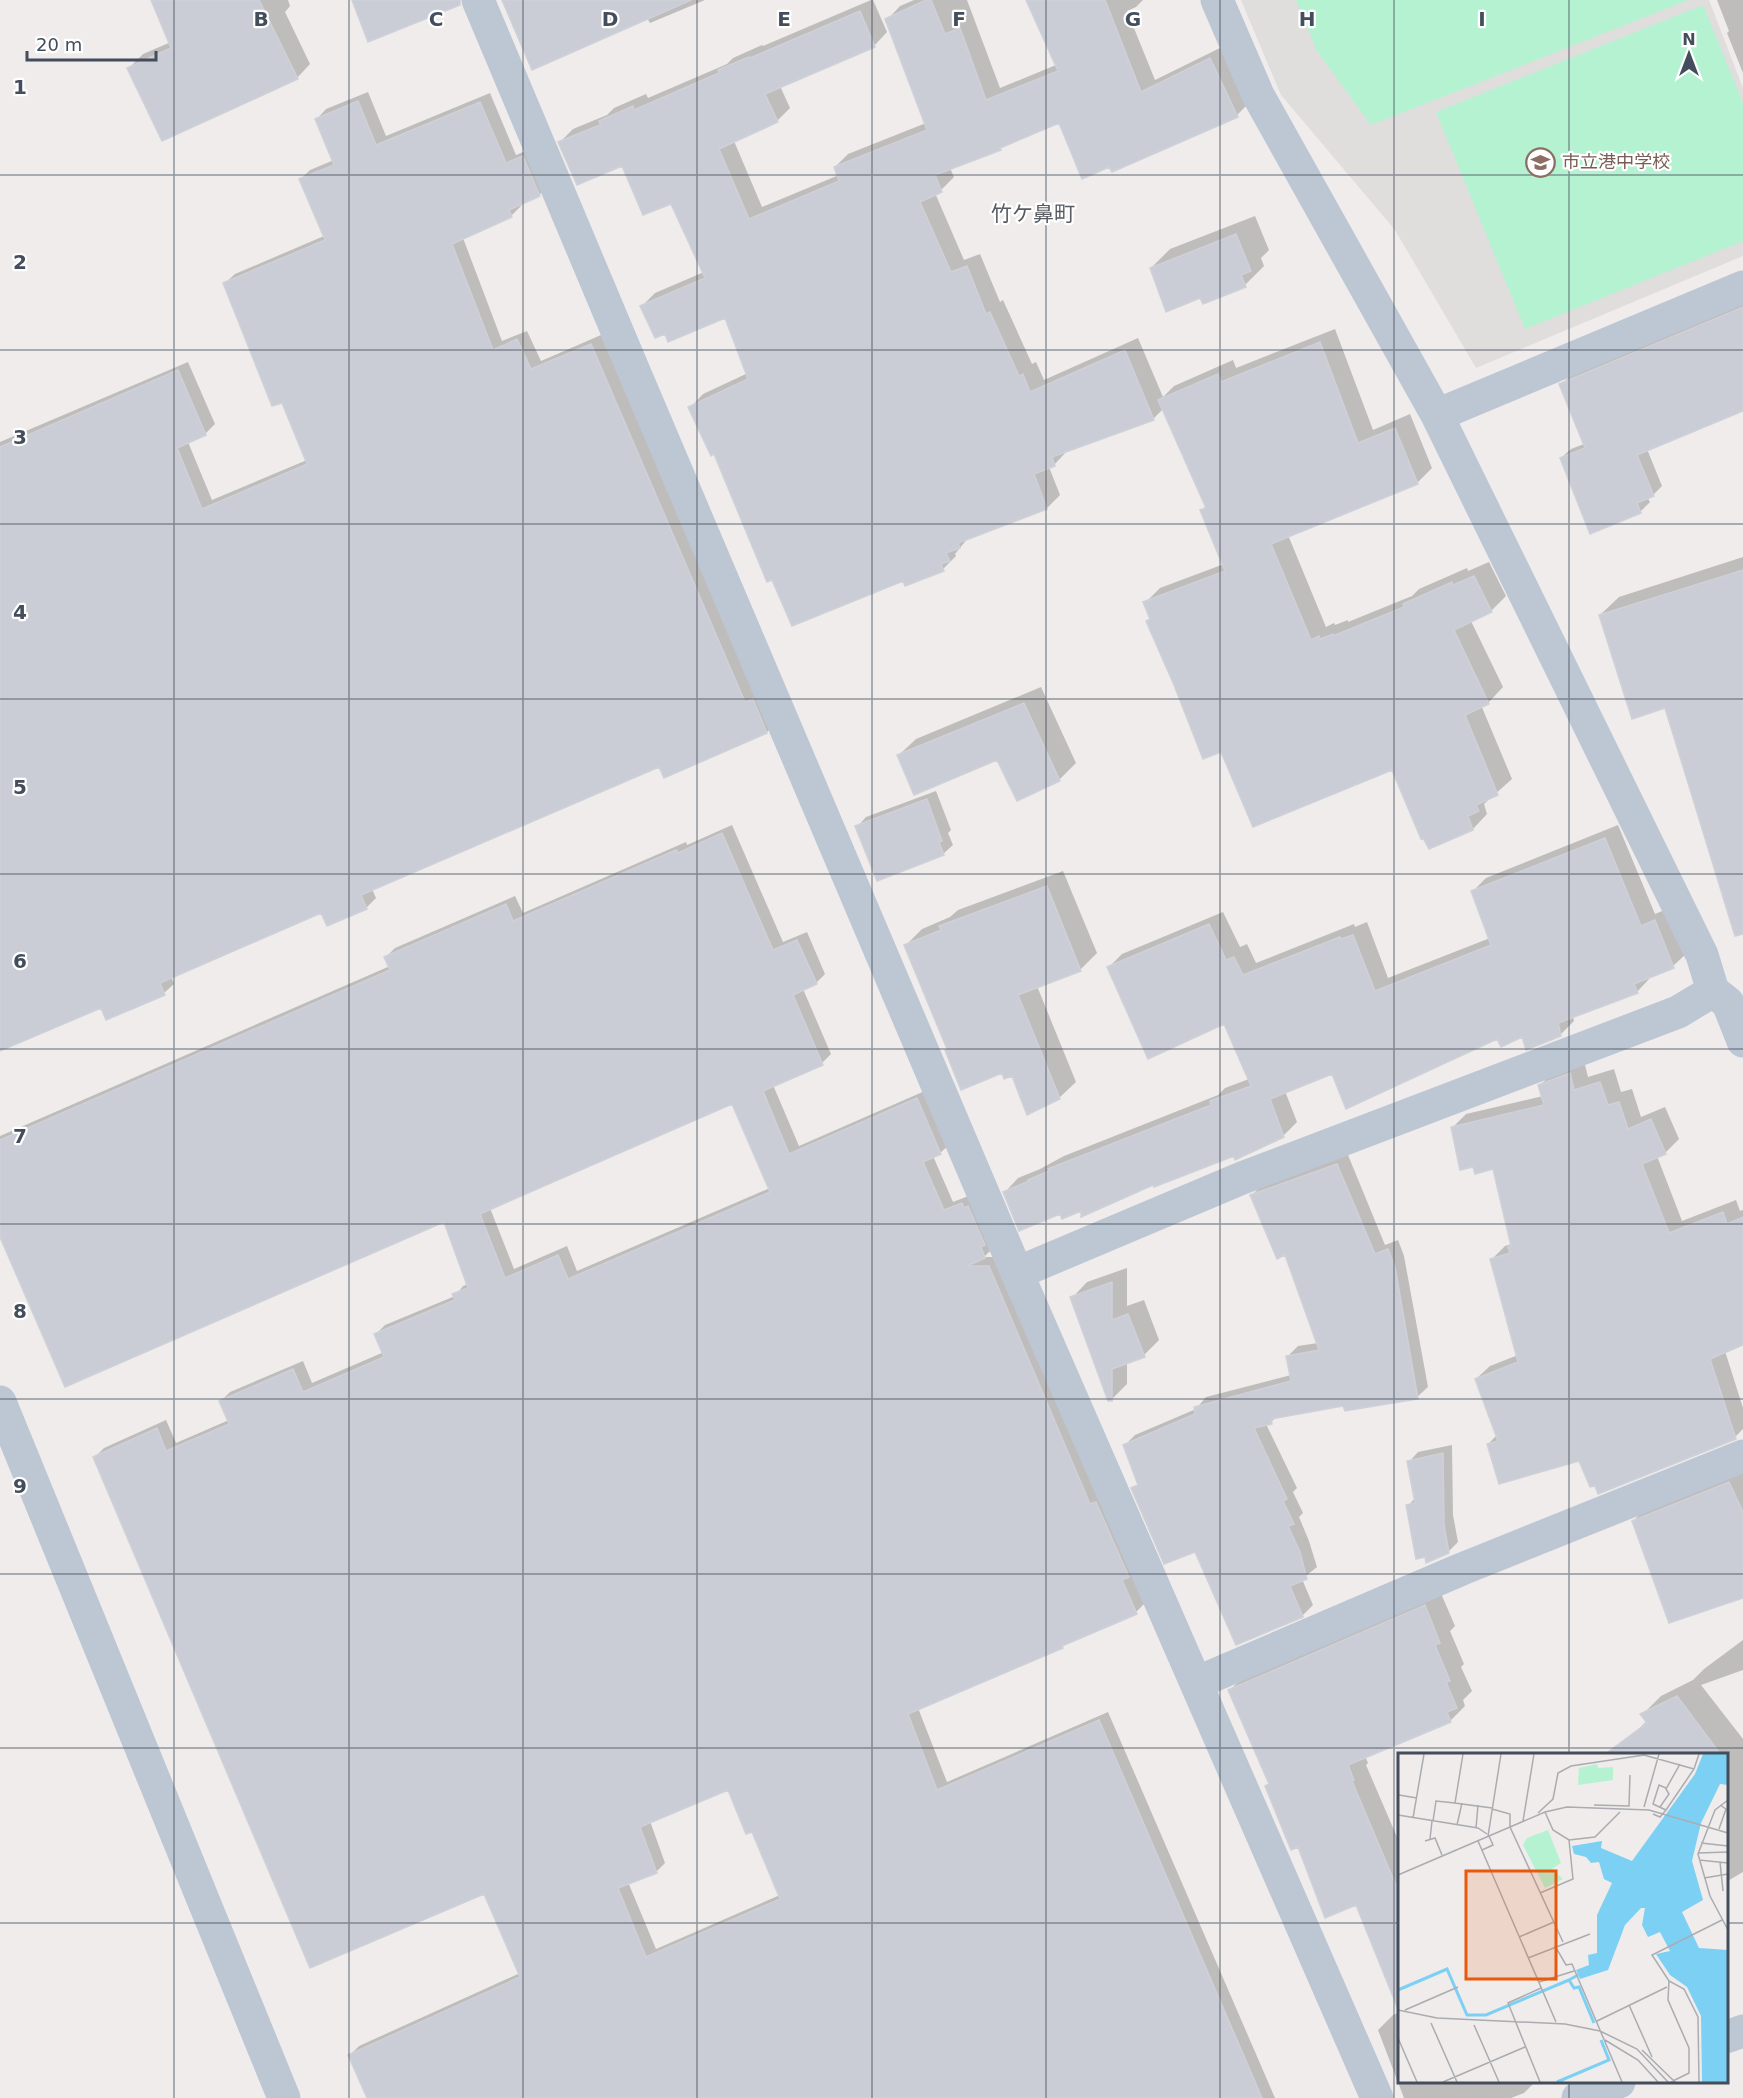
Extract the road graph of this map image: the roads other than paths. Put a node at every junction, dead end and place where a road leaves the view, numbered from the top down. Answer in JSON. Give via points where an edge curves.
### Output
{"nodes":[{"id":1,"x":478,"y":0,"type":"edge"},
{"id":2,"x":1217,"y":0,"type":"edge"},
{"id":3,"x":1743,"y":287,"type":"edge"},
{"id":4,"x":1437,"y":415,"type":"junction"},
{"id":5,"x":1713,"y":991,"type":"junction"},
{"id":6,"x":1743,"y":1041,"type":"edge"},
{"id":7,"x":1017,"y":1273,"type":"junction"},
{"id":8,"x":0,"y":1402,"type":"edge"},
{"id":9,"x":12,"y":1464,"type":"edge"},
{"id":10,"x":1740,"y":1465,"type":"edge"},
{"id":11,"x":1196,"y":1683,"type":"junction"},
{"id":12,"x":1743,"y":2031,"type":"edge"},
{"id":13,"x":1728,"y":2036,"type":"edge"},
{"id":14,"x":1616,"y":2083,"type":"edge"},
{"id":15,"x":284,"y":2098,"type":"edge"},
{"id":16,"x":1377,"y":2098,"type":"edge"},
{"id":17,"x":1578,"y":2098,"type":"edge"}],
"edges":[{"from":1,"to":7,"type":"street"},
{"from":2,"to":4,"type":"street","via":[[1258,95]]},
{"from":3,"to":4,"type":"street"},
{"from":4,"to":5,"type":"street","via":[[1696,944]]},
{"from":5,"to":6,"type":"street","via":[[1728,1003]]},
{"from":5,"to":7,"type":"street","via":[[1678,1012],[1242,1178]]},
{"from":7,"to":11,"type":"street"},
{"from":8,"to":9,"type":"street"},
{"from":9,"to":15,"type":"street"},
{"from":10,"to":11,"type":"street","via":[[1462,1569]]},
{"from":11,"to":16,"type":"street"},
{"from":12,"to":13,"type":"street"},
{"from":14,"to":17,"type":"street"}]}
